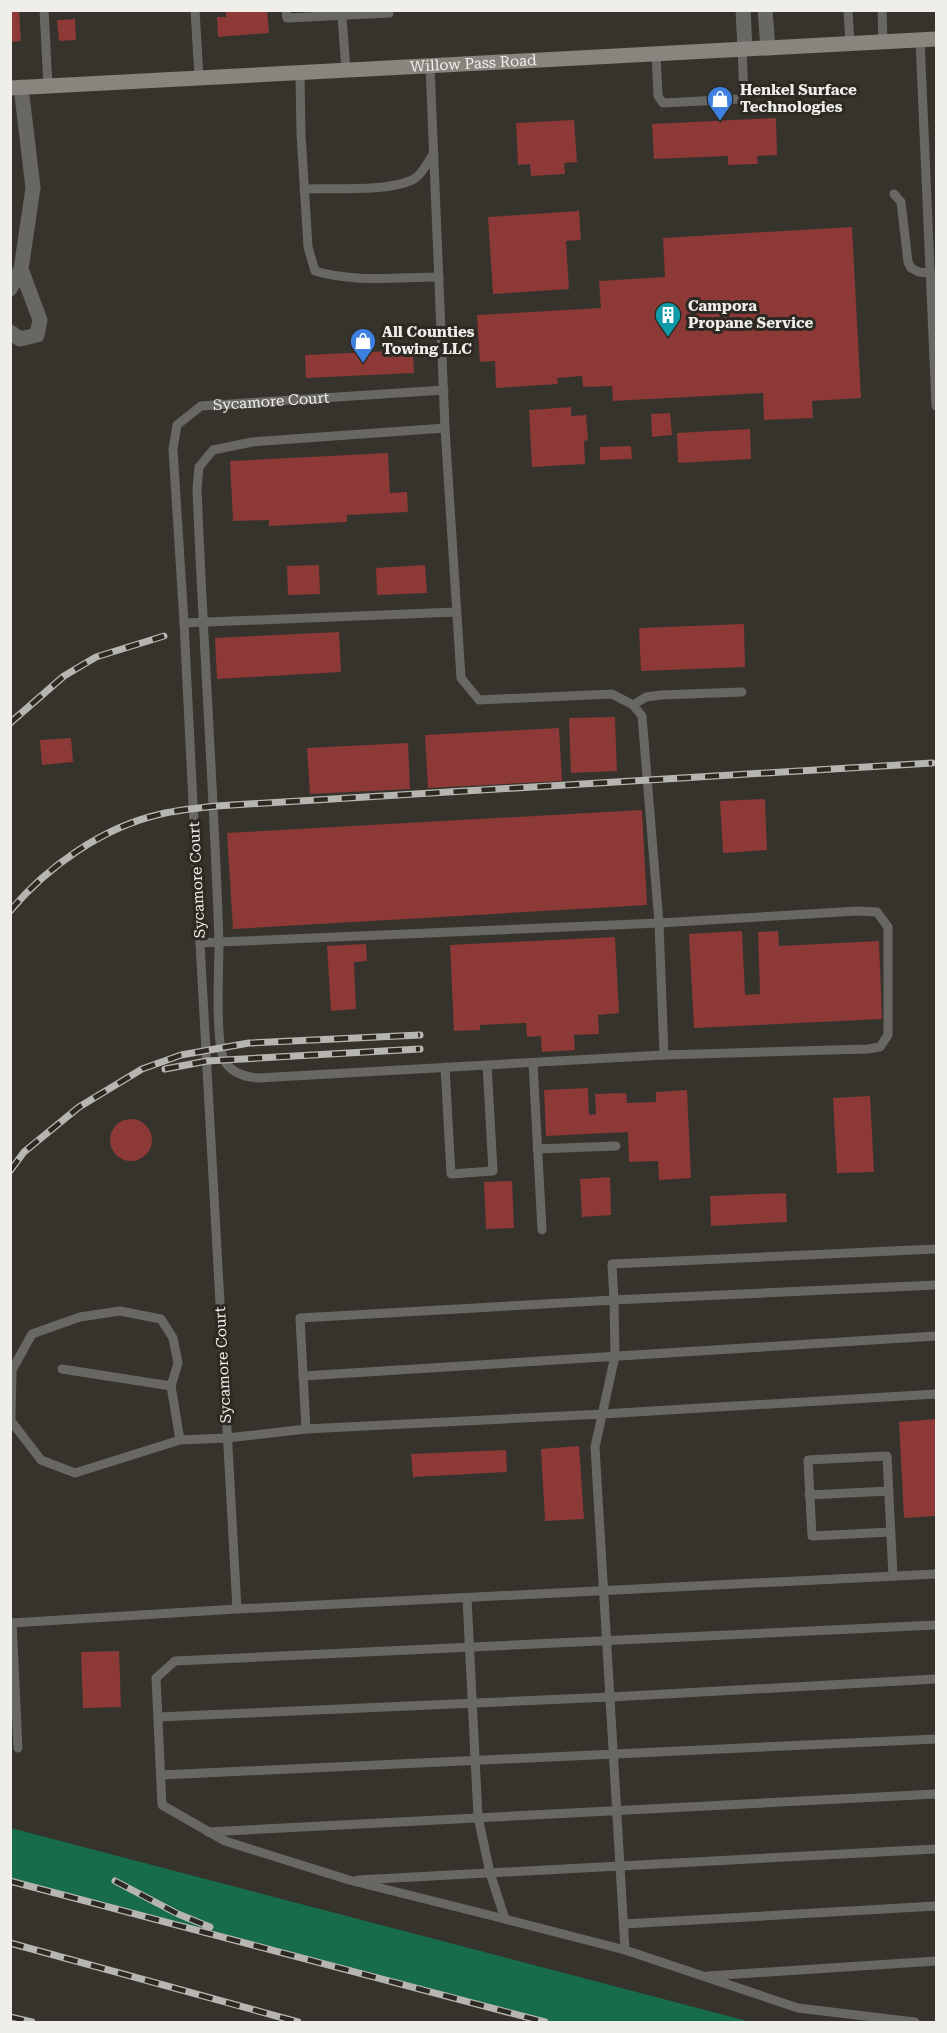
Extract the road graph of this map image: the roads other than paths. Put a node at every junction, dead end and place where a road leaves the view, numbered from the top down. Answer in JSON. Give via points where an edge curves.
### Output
{"nodes":[{"id":1,"x":44,"y":10,"type":"edge"},
{"id":2,"x":195,"y":10,"type":"edge"},
{"id":3,"x":286,"y":10,"type":"edge"},
{"id":4,"x":389,"y":10,"type":"edge"},
{"id":5,"x":743,"y":10,"type":"edge"},
{"id":6,"x":765,"y":10,"type":"edge"},
{"id":7,"x":848,"y":10,"type":"edge"},
{"id":8,"x":882,"y":10,"type":"edge"},
{"id":9,"x":367,"y":13,"type":"edge"},
{"id":10,"x":312,"y":14,"type":"edge"},
{"id":11,"x":348,"y":15,"type":"edge"},
{"id":12,"x":936,"y":39,"type":"edge"},
{"id":13,"x":920,"y":40,"type":"junction"},
{"id":14,"x":884,"y":42,"type":"junction"},
{"id":15,"x":850,"y":44,"type":"junction"},
{"id":16,"x":768,"y":48,"type":"junction"},
{"id":17,"x":743,"y":50,"type":"junction"},
{"id":18,"x":656,"y":54,"type":"junction"},
{"id":19,"x":430,"y":66,"type":"junction"},
{"id":20,"x":346,"y":70,"type":"junction"},
{"id":21,"x":300,"y":72,"type":"junction"},
{"id":22,"x":199,"y":78,"type":"junction"},
{"id":23,"x":48,"y":86,"type":"junction"},
{"id":24,"x":16,"y":87,"type":"edge"},
{"id":25,"x":434,"y":153,"type":"junction"},
{"id":26,"x":304,"y":189,"type":"junction"},
{"id":27,"x":894,"y":194,"type":"dead end"},
{"id":28,"x":21,"y":269,"type":"junction"},
{"id":29,"x":931,"y":273,"type":"junction"},
{"id":30,"x":439,"y":277,"type":"junction"},
{"id":31,"x":10,"y":289,"type":"edge"},
{"id":32,"x":10,"y":332,"type":"edge"},
{"id":33,"x":444,"y":390,"type":"junction"},
{"id":34,"x":936,"y":406,"type":"edge"},
{"id":35,"x":445,"y":428,"type":"junction"},
{"id":36,"x":456,"y":612,"type":"junction"},
{"id":37,"x":202,"y":622,"type":"junction"},
{"id":38,"x":184,"y":623,"type":"junction"},
{"id":39,"x":741,"y":692,"type":"dead end"},
{"id":40,"x":633,"y":705,"type":"junction"},
{"id":41,"x":659,"y":923,"type":"junction"},
{"id":42,"x":219,"y":942,"type":"junction"},
{"id":43,"x":200,"y":943,"type":"junction"},
{"id":44,"x":664,"y":1055,"type":"junction"},
{"id":45,"x":533,"y":1063,"type":"junction"},
{"id":46,"x":487,"y":1065,"type":"junction"},
{"id":47,"x":445,"y":1068,"type":"junction"},
{"id":48,"x":616,"y":1146,"type":"dead end"},
{"id":49,"x":537,"y":1149,"type":"junction"},
{"id":50,"x":542,"y":1230,"type":"dead end"},
{"id":51,"x":936,"y":1249,"type":"edge"},
{"id":52,"x":936,"y":1285,"type":"edge"},
{"id":53,"x":614,"y":1300,"type":"junction"},
{"id":54,"x":936,"y":1336,"type":"edge"},
{"id":55,"x":615,"y":1356,"type":"junction"},
{"id":56,"x":62,"y":1370,"type":"dead end"},
{"id":57,"x":303,"y":1376,"type":"junction"},
{"id":58,"x":171,"y":1386,"type":"junction"},
{"id":59,"x":936,"y":1394,"type":"edge"},
{"id":60,"x":602,"y":1414,"type":"junction"},
{"id":61,"x":306,"y":1429,"type":"junction"},
{"id":62,"x":227,"y":1438,"type":"junction"},
{"id":63,"x":180,"y":1440,"type":"junction"},
{"id":64,"x":889,"y":1491,"type":"junction"},
{"id":65,"x":809,"y":1495,"type":"junction"},
{"id":66,"x":891,"y":1532,"type":"junction"},
{"id":67,"x":936,"y":1574,"type":"edge"},
{"id":68,"x":893,"y":1576,"type":"junction"},
{"id":69,"x":604,"y":1591,"type":"junction"},
{"id":70,"x":467,"y":1598,"type":"junction"},
{"id":71,"x":237,"y":1609,"type":"junction"},
{"id":72,"x":936,"y":1624,"type":"edge"},
{"id":73,"x":607,"y":1641,"type":"junction"},
{"id":74,"x":469,"y":1648,"type":"junction"},
{"id":75,"x":936,"y":1679,"type":"edge"},
{"id":76,"x":611,"y":1697,"type":"junction"},
{"id":77,"x":471,"y":1704,"type":"junction"},
{"id":78,"x":158,"y":1717,"type":"junction"},
{"id":79,"x":936,"y":1739,"type":"edge"},
{"id":80,"x":18,"y":1748,"type":"dead end"},
{"id":81,"x":614,"y":1754,"type":"junction"},
{"id":82,"x":474,"y":1760,"type":"junction"},
{"id":83,"x":161,"y":1775,"type":"junction"},
{"id":84,"x":936,"y":1794,"type":"edge"},
{"id":85,"x":617,"y":1810,"type":"junction"},
{"id":86,"x":478,"y":1818,"type":"junction"},
{"id":87,"x":206,"y":1832,"type":"junction"},
{"id":88,"x":936,"y":1849,"type":"edge"},
{"id":89,"x":620,"y":1866,"type":"junction"},
{"id":90,"x":490,"y":1873,"type":"junction"},
{"id":91,"x":349,"y":1880,"type":"junction"},
{"id":92,"x":936,"y":1906,"type":"edge"},
{"id":93,"x":505,"y":1919,"type":"junction"},
{"id":94,"x":624,"y":1924,"type":"junction"},
{"id":95,"x":625,"y":1950,"type":"junction"},
{"id":96,"x":936,"y":1961,"type":"edge"},
{"id":97,"x":704,"y":1976,"type":"junction"},
{"id":98,"x":915,"y":2022,"type":"edge"}],
"edges":[{"from":1,"to":23,"type":"lane"},
{"from":2,"to":22,"type":"lane"},
{"from":3,"to":10,"type":"lane","via":[[287,18]]},
{"from":4,"to":9,"type":"lane"},
{"from":5,"to":17,"type":"street"},
{"from":6,"to":16,"type":"street"},
{"from":7,"to":15,"type":"lane"},
{"from":8,"to":14,"type":"lane"},
{"from":9,"to":11,"type":"lane"},
{"from":10,"to":11,"type":"lane"},
{"from":11,"to":20,"type":"lane"},
{"from":12,"to":13,"type":"main road","name":"Willow Pass Road"},
{"from":13,"to":14,"type":"main road","name":"Willow Pass Road"},
{"from":13,"to":29,"type":"lane"},
{"from":14,"to":15,"type":"main road","name":"Willow Pass Road"},
{"from":15,"to":16,"type":"main road","name":"Willow Pass Road"},
{"from":16,"to":17,"type":"main road","name":"Willow Pass Road"},
{"from":17,"to":18,"type":"main road","name":"Willow Pass Road"},
{"from":17,"to":18,"type":"lane","via":[[744,97],[663,103],[658,96]]},
{"from":18,"to":19,"type":"main road","name":"Willow Pass Road"},
{"from":19,"to":20,"type":"main road","name":"Willow Pass Road"},
{"from":19,"to":25,"type":"lane"},
{"from":20,"to":21,"type":"main road","name":"Willow Pass Road"},
{"from":21,"to":22,"type":"main road","name":"Willow Pass Road"},
{"from":21,"to":26,"type":"lane"},
{"from":22,"to":23,"type":"main road","name":"Willow Pass Road"},
{"from":23,"to":24,"type":"main road","name":"Willow Pass Road"},
{"from":24,"to":28,"type":"street","via":[[33,188]]},
{"from":25,"to":26,"type":"lane","via":[[415,179],[392,186]]},
{"from":25,"to":30,"type":"lane"},
{"from":26,"to":30,"type":"lane","via":[[308,247],[315,271],[359,278]]},
{"from":27,"to":29,"type":"lane","via":[[901,202],[908,262],[919,272]]},
{"from":28,"to":31,"type":"street"},
{"from":28,"to":32,"type":"street","via":[[40,320],[37,335],[20,339]]},
{"from":29,"to":34,"type":"lane"},
{"from":30,"to":33,"type":"lane"},
{"from":33,"to":35,"type":"lane"},
{"from":33,"to":38,"type":"lane","name":"Sycamore Court","via":[[201,406],[177,425],[173,449]]},
{"from":35,"to":36,"type":"lane"},
{"from":35,"to":37,"type":"lane","via":[[252,442],[213,450],[199,467],[197,489]]},
{"from":36,"to":37,"type":"lane"},
{"from":36,"to":40,"type":"lane","via":[[461,678],[478,700],[612,694]]},
{"from":37,"to":38,"type":"lane"},
{"from":37,"to":42,"type":"lane"},
{"from":38,"to":43,"type":"lane","name":"Sycamore Court"},
{"from":39,"to":40,"type":"lane","via":[[661,695],[646,697]]},
{"from":40,"to":41,"type":"lane","via":[[642,716]]},
{"from":41,"to":42,"type":"lane"},
{"from":41,"to":44,"type":"lane"},
{"from":41,"to":44,"type":"lane","via":[[858,911],[877,912],[888,927],[888,1035],[880,1047]]},
{"from":42,"to":43,"type":"lane"},
{"from":42,"to":47,"type":"lane","via":[[221,1047],[224,1060],[243,1077]]},
{"from":43,"to":62,"type":"lane","name":"Sycamore Court"},
{"from":44,"to":45,"type":"lane"},
{"from":45,"to":46,"type":"lane"},
{"from":45,"to":49,"type":"lane"},
{"from":46,"to":47,"type":"lane"},
{"from":46,"to":47,"type":"lane","via":[[493,1171],[451,1174]]},
{"from":48,"to":49,"type":"lane"},
{"from":49,"to":50,"type":"lane"},
{"from":51,"to":53,"type":"lane","via":[[612,1264]]},
{"from":52,"to":53,"type":"lane"},
{"from":53,"to":55,"type":"lane"},
{"from":53,"to":57,"type":"lane","via":[[300,1318]]},
{"from":54,"to":55,"type":"lane"},
{"from":55,"to":57,"type":"lane"},
{"from":55,"to":60,"type":"lane"},
{"from":56,"to":58,"type":"lane"},
{"from":57,"to":61,"type":"lane"},
{"from":58,"to":63,"type":"lane"},
{"from":58,"to":63,"type":"lane","via":[[178,1363],[173,1338],[161,1319],[120,1311],[80,1317],[32,1334],[12,1370],[11,1421],[41,1460],[75,1473]]},
{"from":59,"to":60,"type":"lane"},
{"from":60,"to":61,"type":"lane"},
{"from":60,"to":69,"type":"lane","via":[[594,1447]]},
{"from":61,"to":62,"type":"lane"},
{"from":62,"to":63,"type":"lane"},
{"from":62,"to":71,"type":"lane","name":"Sycamore Court"},
{"from":64,"to":65,"type":"lane"},
{"from":64,"to":65,"type":"lane","via":[[887,1456],[808,1460]]},
{"from":64,"to":66,"type":"lane"},
{"from":65,"to":66,"type":"lane","via":[[812,1536]]},
{"from":66,"to":68,"type":"lane"},
{"from":67,"to":68,"type":"lane"},
{"from":68,"to":69,"type":"lane"},
{"from":69,"to":70,"type":"lane"},
{"from":69,"to":73,"type":"lane"},
{"from":70,"to":71,"type":"lane"},
{"from":70,"to":74,"type":"lane"},
{"from":71,"to":80,"type":"lane","via":[[12,1623]]},
{"from":72,"to":73,"type":"lane"},
{"from":73,"to":74,"type":"lane"},
{"from":73,"to":76,"type":"lane"},
{"from":74,"to":77,"type":"lane"},
{"from":74,"to":78,"type":"lane","via":[[175,1661],[156,1678]]},
{"from":75,"to":76,"type":"lane"},
{"from":76,"to":77,"type":"lane"},
{"from":76,"to":81,"type":"lane"},
{"from":77,"to":78,"type":"lane"},
{"from":77,"to":82,"type":"lane"},
{"from":78,"to":83,"type":"lane"},
{"from":79,"to":81,"type":"lane"},
{"from":81,"to":82,"type":"lane"},
{"from":81,"to":85,"type":"lane"},
{"from":82,"to":83,"type":"lane"},
{"from":82,"to":86,"type":"lane"},
{"from":83,"to":87,"type":"lane","via":[[162,1805]]},
{"from":84,"to":85,"type":"lane"},
{"from":85,"to":86,"type":"lane"},
{"from":85,"to":89,"type":"lane"},
{"from":86,"to":87,"type":"lane"},
{"from":86,"to":90,"type":"lane"},
{"from":87,"to":91,"type":"lane"},
{"from":88,"to":89,"type":"lane"},
{"from":89,"to":90,"type":"lane"},
{"from":89,"to":94,"type":"lane"},
{"from":90,"to":91,"type":"lane"},
{"from":90,"to":93,"type":"lane"},
{"from":91,"to":93,"type":"lane"},
{"from":92,"to":94,"type":"lane"},
{"from":93,"to":95,"type":"lane"},
{"from":94,"to":95,"type":"lane"},
{"from":95,"to":97,"type":"lane"},
{"from":96,"to":97,"type":"lane"},
{"from":97,"to":98,"type":"lane","via":[[798,2008]]}]}
